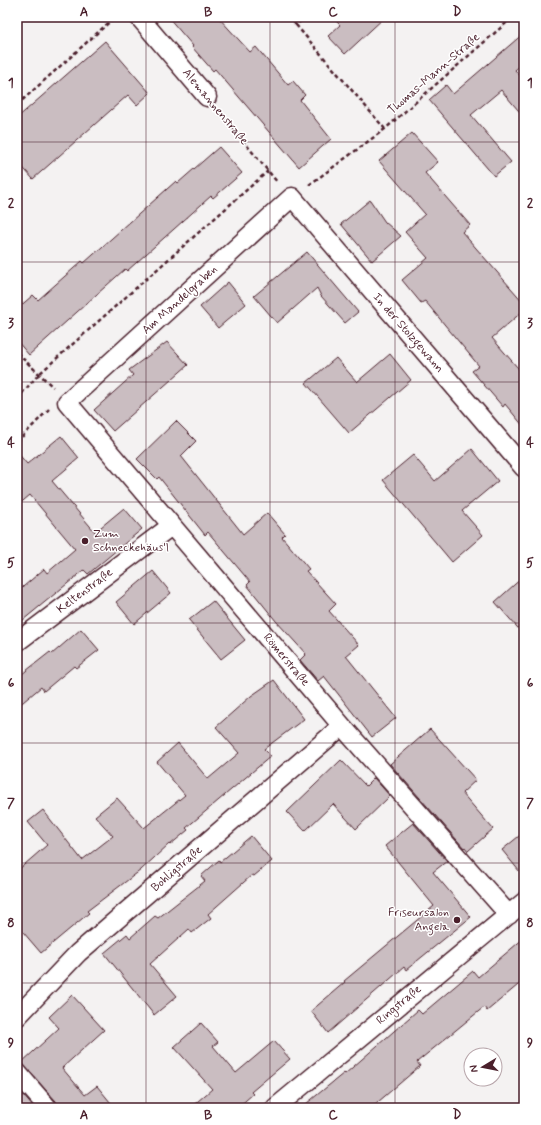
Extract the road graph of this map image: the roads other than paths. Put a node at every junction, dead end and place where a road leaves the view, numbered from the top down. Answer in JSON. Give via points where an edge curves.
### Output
{"nodes":[{"id":1,"x":139,"y":17,"type":"edge"},
{"id":2,"x":207,"y":97,"type":"road end"},
{"id":3,"x":292,"y":197,"type":"joint"},
{"id":4,"x":65,"y":399,"type":"joint"},
{"id":5,"x":524,"y":468,"type":"edge"},
{"id":6,"x":171,"y":526,"type":"junction"},
{"id":7,"x":17,"y":642,"type":"edge"},
{"id":8,"x":342,"y":726,"type":"junction"},
{"id":9,"x":524,"y":902,"type":"edge"},
{"id":10,"x":509,"y":915,"type":"junction"},
{"id":11,"x":17,"y":1017,"type":"edge"},
{"id":12,"x":17,"y":1072,"type":"edge"},
{"id":13,"x":48,"y":1108,"type":"edge"},
{"id":14,"x":275,"y":1108,"type":"edge"}],
"edges":[{"from":1,"to":2,"type":"street","name":"Alemannenstraße"},
{"from":3,"to":4,"type":"street","name":"Am Mandelgraben"},
{"from":3,"to":5,"type":"street","name":"In der Stolzgewann"},
{"from":4,"to":6,"type":"street","name":"Römerstraße"},
{"from":6,"to":7,"type":"street","name":"Keltenstraße"},
{"from":6,"to":8,"type":"street","name":"Römerstraße"},
{"from":8,"to":10,"type":"street","name":"Römerstraße"},
{"from":8,"to":11,"type":"street","name":"Bohligstraße","via":[[78,953]]},
{"from":9,"to":10,"type":"street","name":"Ringstraße"},
{"from":10,"to":14,"type":"street","name":"Ringstraße"},
{"from":12,"to":13,"type":"street"}]}
